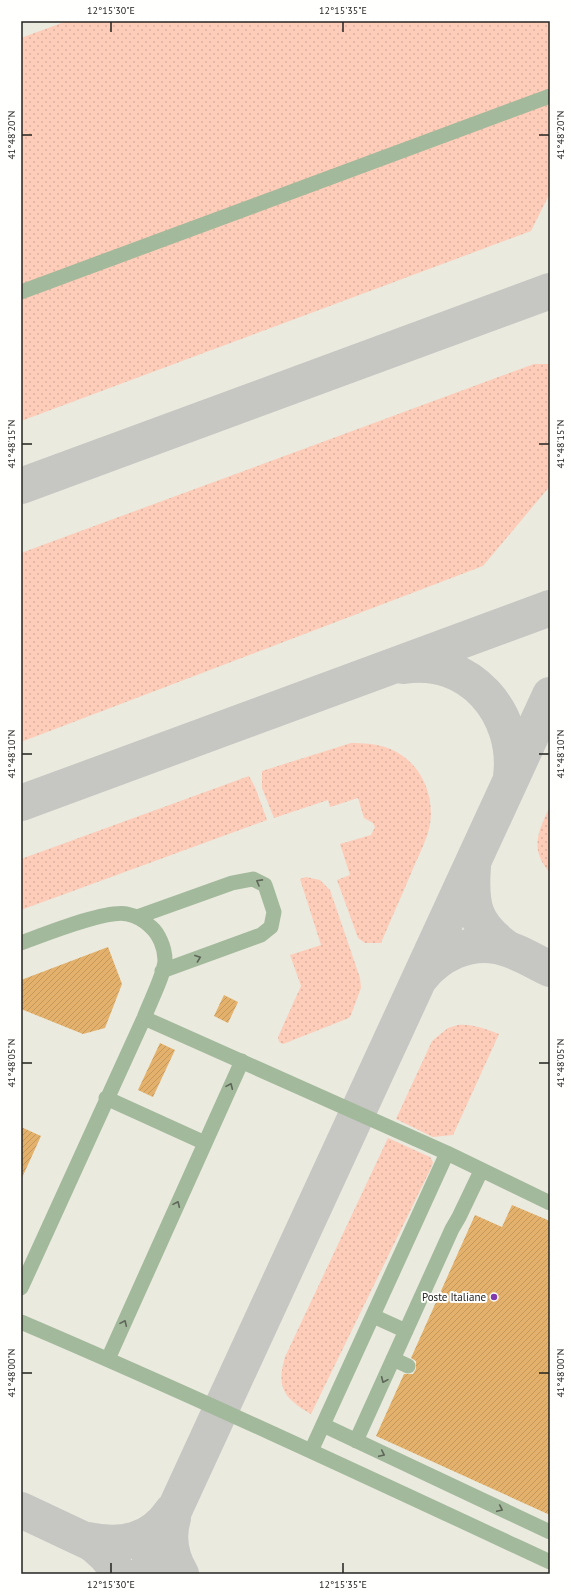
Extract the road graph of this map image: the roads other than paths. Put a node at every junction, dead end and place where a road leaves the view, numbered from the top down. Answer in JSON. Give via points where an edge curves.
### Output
{"nodes":[{"id":1,"x":550,"y":96,"type":"edge"},
{"id":2,"x":21,"y":292,"type":"edge"},
{"id":3,"x":137,"y":917,"type":"junction"},
{"id":4,"x":21,"y":943,"type":"edge"},
{"id":5,"x":162,"y":971,"type":"junction"},
{"id":6,"x":144,"y":1018,"type":"junction"},
{"id":7,"x":242,"y":1061,"type":"junction"},
{"id":8,"x":106,"y":1098,"type":"junction"},
{"id":9,"x":205,"y":1143,"type":"junction"},
{"id":10,"x":447,"y":1153,"type":"junction"},
{"id":11,"x":481,"y":1171,"type":"junction"},
{"id":12,"x":550,"y":1203,"type":"edge"},
{"id":13,"x":21,"y":1288,"type":"edge"},
{"id":14,"x":373,"y":1316,"type":"junction"},
{"id":15,"x":21,"y":1322,"type":"edge"},
{"id":16,"x":406,"y":1331,"type":"junction"},
{"id":17,"x":108,"y":1359,"type":"junction"},
{"id":18,"x":393,"y":1359,"type":"junction"},
{"id":19,"x":408,"y":1366,"type":"dead end"},
{"id":20,"x":323,"y":1425,"type":"junction"},
{"id":21,"x":356,"y":1441,"type":"junction"},
{"id":22,"x":311,"y":1451,"type":"junction"},
{"id":23,"x":550,"y":1532,"type":"edge"},
{"id":24,"x":550,"y":1562,"type":"edge"}],
"edges":[{"from":1,"to":2,"type":"lane"},
{"from":3,"to":4,"type":"lane","via":[[126,913],[106,915]]},
{"from":3,"to":5,"type":"lane","via":[[155,930],[160,940],[165,960]]},
{"from":5,"to":3,"type":"lane","one_way":true,"via":[[261,935],[271,927],[274,912],[265,885],[253,879],[232,883]]},
{"from":5,"to":6,"type":"lane"},
{"from":6,"to":7,"type":"lane"},
{"from":6,"to":8,"type":"lane"},
{"from":9,"to":7,"type":"lane","one_way":true},
{"from":7,"to":10,"type":"lane"},
{"from":8,"to":9,"type":"lane"},
{"from":8,"to":13,"type":"lane"},
{"from":17,"to":9,"type":"lane","one_way":true},
{"from":10,"to":11,"type":"lane"},
{"from":10,"to":14,"type":"lane"},
{"from":11,"to":12,"type":"lane"},
{"from":11,"to":16,"type":"lane"},
{"from":14,"to":16,"type":"lane"},
{"from":14,"to":20,"type":"lane"},
{"from":15,"to":17,"type":"lane"},
{"from":16,"to":18,"type":"lane"},
{"from":17,"to":22,"type":"lane"},
{"from":18,"to":19,"type":"lane"},
{"from":18,"to":21,"type":"lane","one_way":true},
{"from":20,"to":21,"type":"lane"},
{"from":20,"to":22,"type":"lane"},
{"from":21,"to":23,"type":"lane","one_way":true},
{"from":22,"to":24,"type":"lane"}]}
